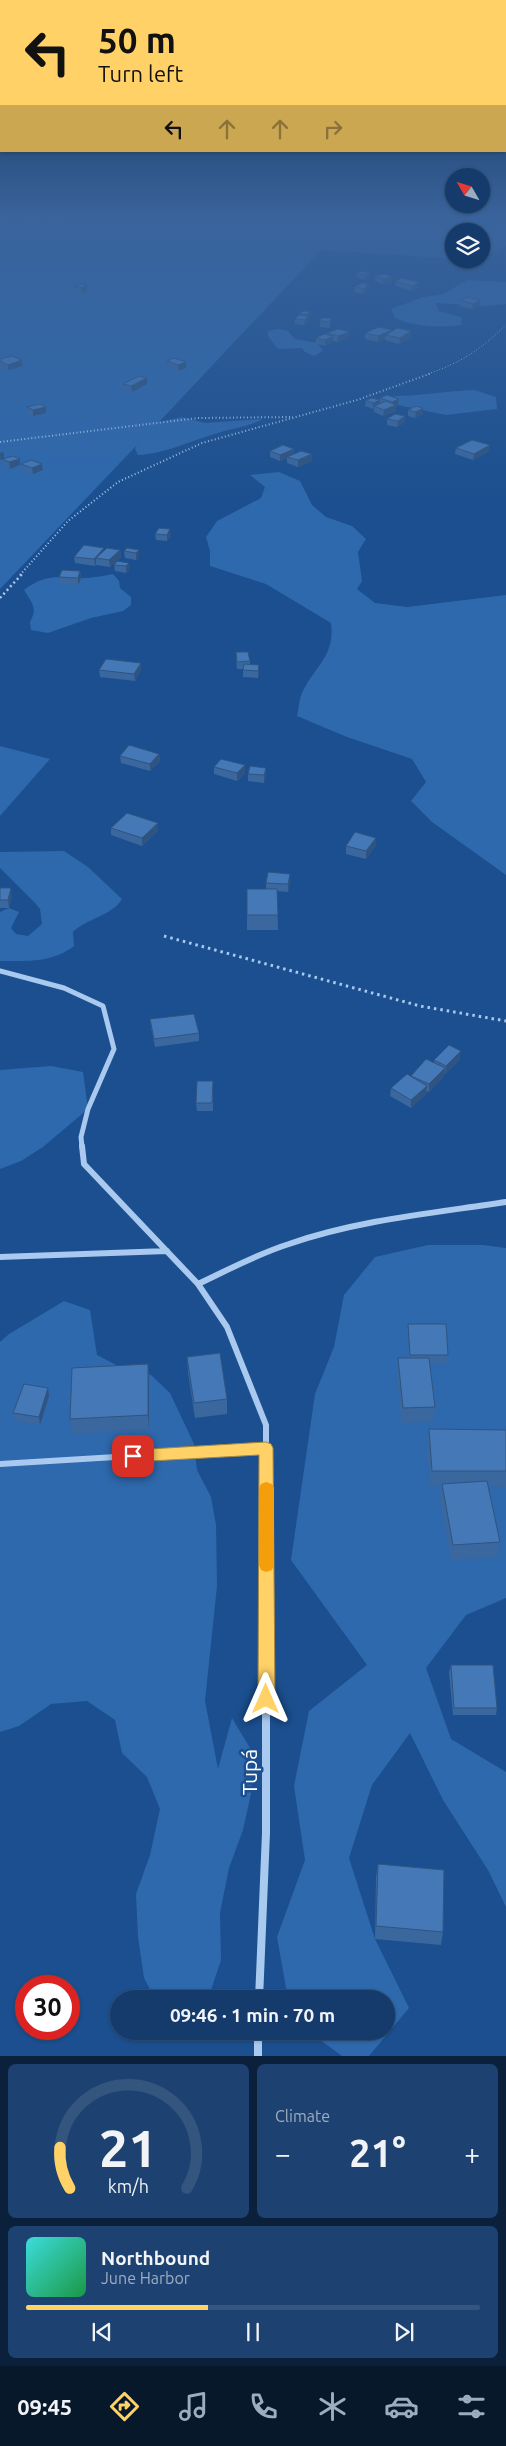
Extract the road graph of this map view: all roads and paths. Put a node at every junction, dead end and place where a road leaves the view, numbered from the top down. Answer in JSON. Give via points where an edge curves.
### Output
{"nodes":[{"id":1,"x":506,"y":325,"type":"edge"},
{"id":2,"x":297,"y":417,"type":"junction"},
{"id":3,"x":0,"y":442,"type":"edge"},
{"id":4,"x":0,"y":598,"type":"edge"},
{"id":5,"x":164,"y":936,"type":"dead end"},
{"id":6,"x":0,"y":971,"type":"edge"},
{"id":7,"x":506,"y":1021,"type":"edge"},
{"id":8,"x":506,"y":1202,"type":"edge"},
{"id":9,"x":167,"y":1251,"type":"junction"},
{"id":10,"x":0,"y":1257,"type":"edge"},
{"id":11,"x":198,"y":1284,"type":"junction"},
{"id":12,"x":266,"y":1448,"type":"junction"},
{"id":13,"x":0,"y":1464,"type":"edge"},
{"id":14,"x":259,"y":1990,"type":"edge"},
{"id":15,"x":258,"y":2040,"type":"edge"},
{"id":16,"x":258,"y":2056,"type":"edge"}],
"edges":[{"from":1,"to":2,"type":"path","via":[[478,351],[458,363],[357,400]]},
{"from":2,"to":3,"type":"path","via":[[198,418]]},
{"from":2,"to":4,"type":"path","via":[[202,443],[118,482],[68,520]]},
{"from":5,"to":7,"type":"path","via":[[420,1006]]},
{"from":6,"to":9,"type":"street","via":[[64,988],[103,1006],[114,1049],[88,1109],[80,1137],[84,1164]]},
{"from":8,"to":11,"type":"street","via":[[391,1219],[302,1240]]},
{"from":9,"to":10,"type":"street"},
{"from":9,"to":11,"type":"street"},
{"from":11,"to":12,"type":"street","name":"Tupá","via":[[227,1327],[266,1425]]},
{"from":12,"to":13,"type":"street"},
{"from":12,"to":14,"type":"street","name":"Tupá","via":[[266,1833]]},
{"from":15,"to":16,"type":"street"}]}
